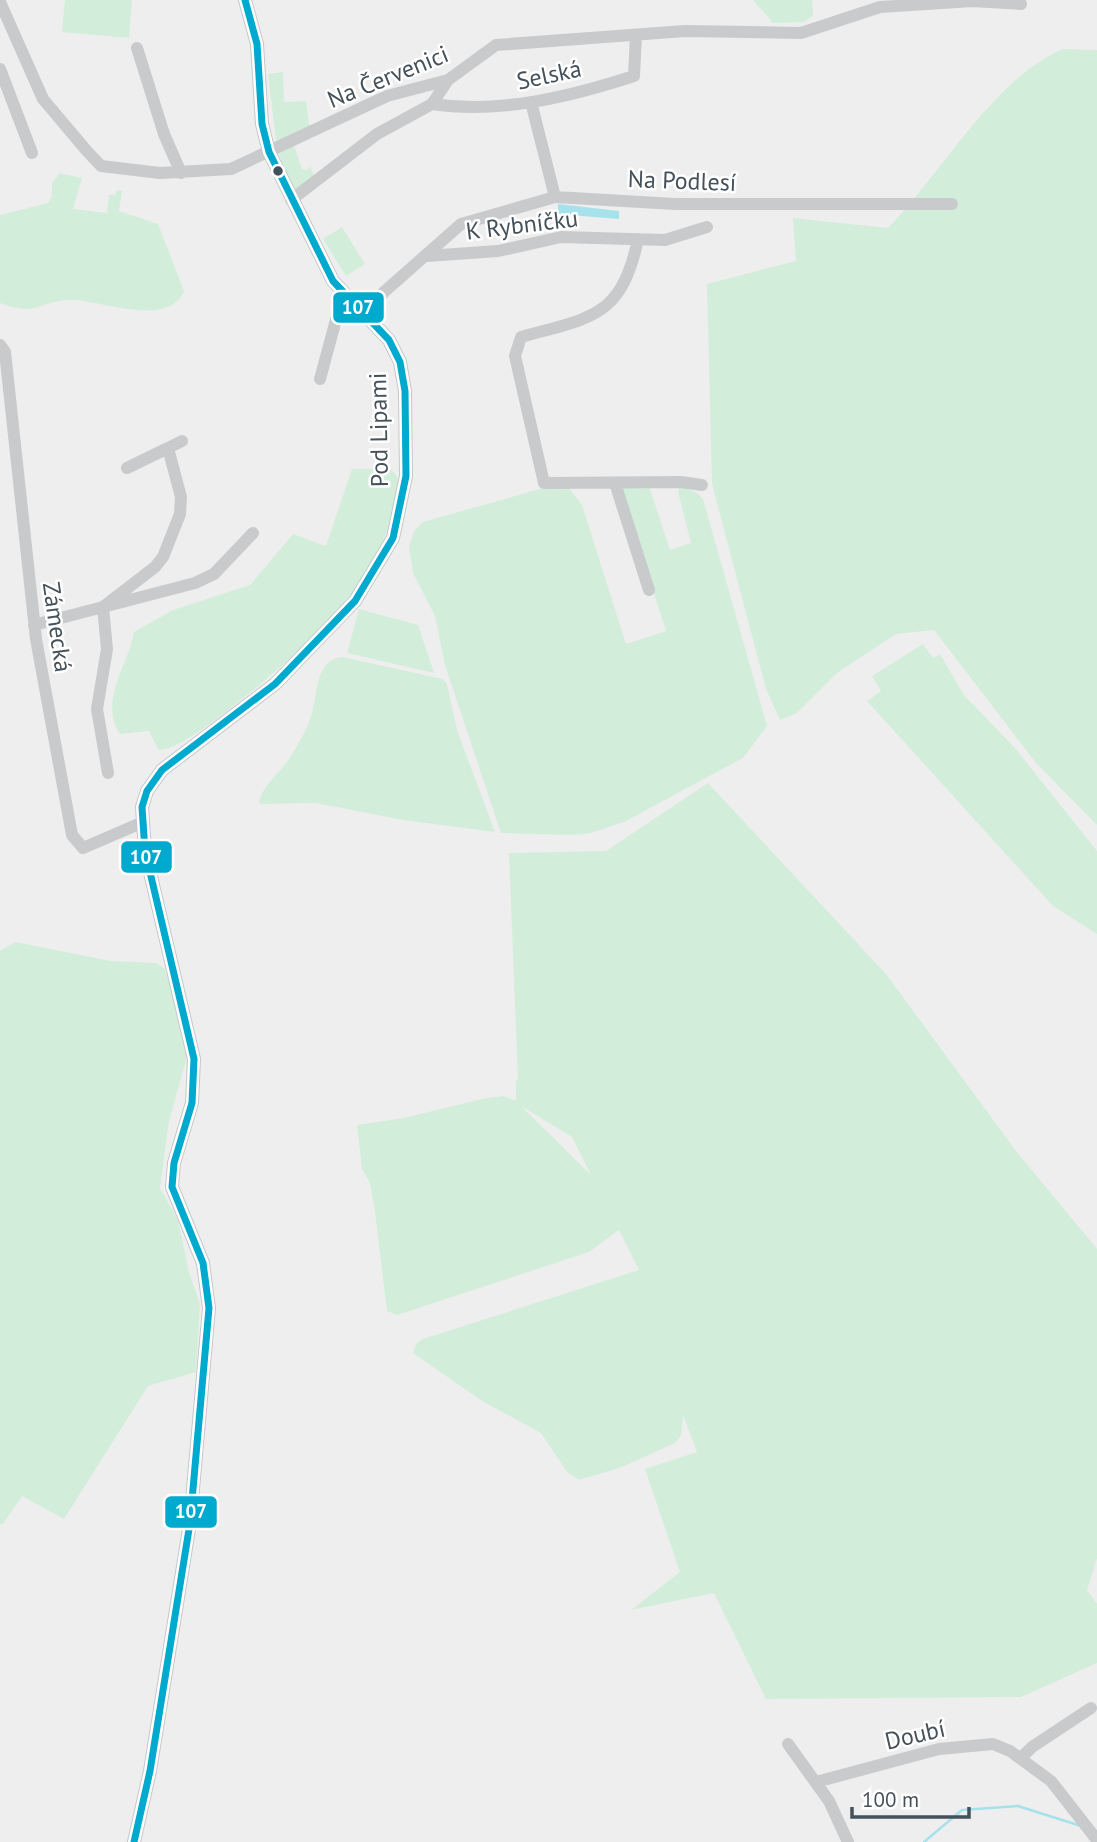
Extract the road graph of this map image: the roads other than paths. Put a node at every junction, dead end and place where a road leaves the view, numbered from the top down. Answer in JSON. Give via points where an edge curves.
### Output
{"nodes":[{"id":1,"x":245,"y":0,"type":"edge"},
{"id":2,"x":0,"y":2,"type":"edge"},
{"id":3,"x":1021,"y":4,"type":"dead end"},
{"id":4,"x":636,"y":35,"type":"junction"},
{"id":5,"x":137,"y":48,"type":"dead end"},
{"id":6,"x":0,"y":68,"type":"edge"},
{"id":7,"x":448,"y":80,"type":"junction"},
{"id":8,"x":531,"y":102,"type":"junction"},
{"id":9,"x":432,"y":104,"type":"junction"},
{"id":10,"x":269,"y":152,"type":"junction"},
{"id":11,"x":32,"y":153,"type":"dead end"},
{"id":12,"x":181,"y":173,"type":"junction"},
{"id":13,"x":555,"y":197,"type":"junction"},
{"id":14,"x":291,"y":200,"type":"junction"},
{"id":15,"x":952,"y":204,"type":"dead end"},
{"id":16,"x":707,"y":227,"type":"dead end"},
{"id":17,"x":638,"y":239,"type":"junction"},
{"id":18,"x":427,"y":256,"type":"junction"},
{"id":19,"x":347,"y":299,"type":"junction"},
{"id":20,"x":365,"y":316,"type":"junction"},
{"id":21,"x":0,"y":345,"type":"edge"},
{"id":22,"x":320,"y":379,"type":"dead end"},
{"id":23,"x":182,"y":441,"type":"dead end"},
{"id":24,"x":168,"y":448,"type":"junction"},
{"id":25,"x":127,"y":468,"type":"dead end"},
{"id":26,"x":615,"y":483,"type":"junction"},
{"id":27,"x":702,"y":485,"type":"dead end"},
{"id":28,"x":253,"y":533,"type":"dead end"},
{"id":29,"x":649,"y":590,"type":"dead end"},
{"id":30,"x":103,"y":607,"type":"junction"},
{"id":31,"x":34,"y":625,"type":"junction"},
{"id":32,"x":108,"y":773,"type":"dead end"},
{"id":33,"x":141,"y":823,"type":"junction"},
{"id":34,"x":1091,"y":1708,"type":"dead end"},
{"id":35,"x":788,"y":1744,"type":"dead end"},
{"id":36,"x":1021,"y":1758,"type":"junction"},
{"id":37,"x":816,"y":1782,"type":"junction"},
{"id":38,"x":1097,"y":1840,"type":"edge"},
{"id":39,"x":134,"y":1842,"type":"edge"},
{"id":40,"x":848,"y":1842,"type":"edge"}],
"edges":[{"from":1,"to":10,"type":"main road","name":"Pod Lipami","via":[[257,44],[262,124]]},
{"from":2,"to":12,"type":"street","via":[[43,99],[101,166]]},
{"from":3,"to":4,"type":"street","name":"Na Červenici","via":[[973,1],[880,7],[801,33]]},
{"from":4,"to":7,"type":"street","name":"Na Červenici","via":[[496,45]]},
{"from":4,"to":8,"type":"street","name":"Selská","via":[[634,76]]},
{"from":5,"to":12,"type":"street"},
{"from":6,"to":11,"type":"street"},
{"from":7,"to":9,"type":"street"},
{"from":7,"to":10,"type":"street","name":"Na Červenici","via":[[387,96]]},
{"from":8,"to":9,"type":"street","name":"Selská","via":[[486,108]]},
{"from":8,"to":13,"type":"street"},
{"from":9,"to":14,"type":"street","via":[[377,134]]},
{"from":10,"to":12,"type":"street","via":[[226,170]]},
{"from":10,"to":14,"type":"main road","name":"Pod Lipami"},
{"from":13,"to":15,"type":"street","name":"Na Podlesí","via":[[675,204]]},
{"from":13,"to":18,"type":"street","name":"Na Podlesí","via":[[461,224]]},
{"from":14,"to":19,"type":"main road","name":"Pod Lipami"},
{"from":16,"to":17,"type":"street","name":"K Rybníčku","via":[[665,240]]},
{"from":17,"to":18,"type":"street","name":"K Rybníčku","via":[[561,237],[498,251]]},
{"from":17,"to":26,"type":"street","via":[[632,269],[614,301],[589,317],[521,337],[515,356],[544,483]]},
{"from":18,"to":20,"type":"street","via":[[384,292]]},
{"from":19,"to":20,"type":"main road","name":"Pod Lipami"},
{"from":19,"to":22,"type":"street","via":[[337,316]]},
{"from":20,"to":33,"type":"main road","name":"Pod Lipami","via":[[394,347],[404,377],[406,476],[393,538],[365,588],[318,643],[262,695],[161,772],[145,796]]},
{"from":21,"to":31,"type":"street","name":"Zámecká","via":[[5,352]]},
{"from":23,"to":24,"type":"street"},
{"from":24,"to":25,"type":"street"},
{"from":24,"to":30,"type":"street","via":[[181,498],[163,557]]},
{"from":26,"to":27,"type":"street"},
{"from":26,"to":29,"type":"street"},
{"from":28,"to":30,"type":"street","via":[[214,574]]},
{"from":30,"to":31,"type":"street"},
{"from":30,"to":32,"type":"street","via":[[107,649],[97,709]]},
{"from":31,"to":33,"type":"street","name":"Zámecká","via":[[72,835],[83,848]]},
{"from":33,"to":39,"type":"main road","via":[[194,1059],[192,1103],[174,1163],[172,1187],[203,1264],[209,1308],[190,1523]]},
{"from":34,"to":36,"type":"street"},
{"from":35,"to":37,"type":"street"},
{"from":36,"to":37,"type":"street","name":"Doubí","via":[[993,1744],[971,1745],[925,1752]]},
{"from":36,"to":38,"type":"street","name":"Doubí","via":[[1056,1786]]},
{"from":37,"to":40,"type":"street"}]}
